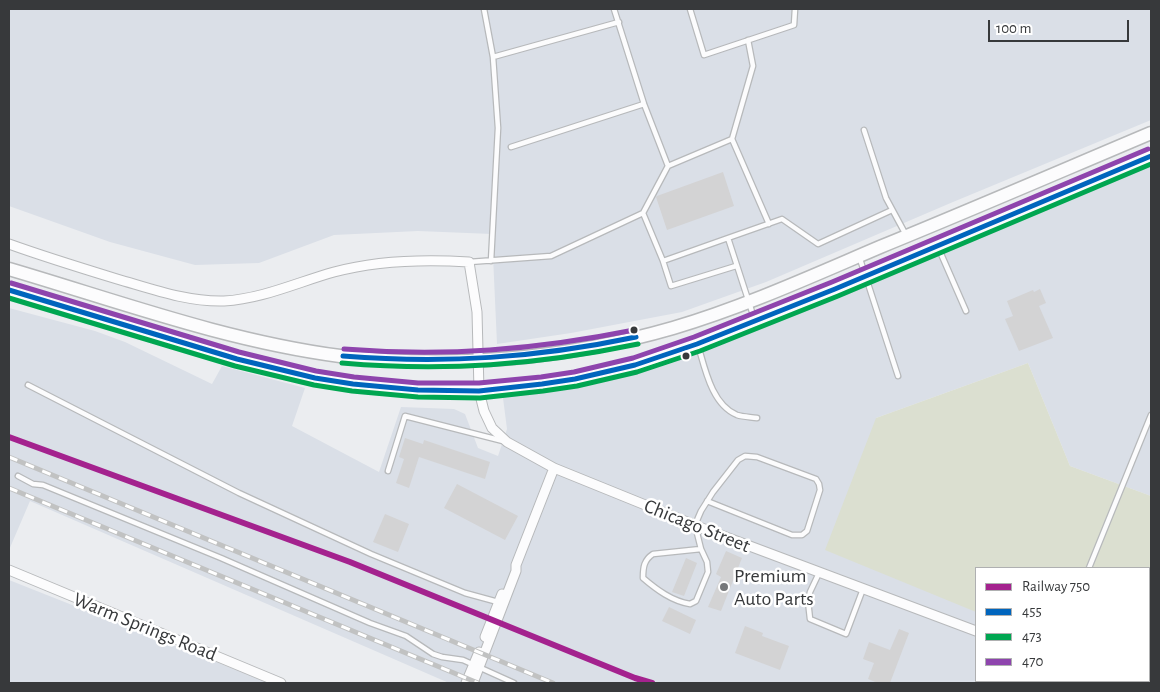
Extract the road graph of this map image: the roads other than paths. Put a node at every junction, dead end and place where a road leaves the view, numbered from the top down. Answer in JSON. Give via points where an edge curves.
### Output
{"nodes":[{"id":1,"x":484,"y":9,"type":"edge"},
{"id":2,"x":614,"y":9,"type":"edge"},
{"id":3,"x":690,"y":9,"type":"edge"},
{"id":4,"x":795,"y":9,"type":"edge"},
{"id":5,"x":619,"y":22,"type":"junction"},
{"id":6,"x":748,"y":40,"type":"junction"},
{"id":7,"x":493,"y":57,"type":"junction"},
{"id":8,"x":644,"y":104,"type":"junction"},
{"id":9,"x":864,"y":130,"type":"dead end"},
{"id":10,"x":1151,"y":133,"type":"edge"},
{"id":11,"x":732,"y":138,"type":"junction"},
{"id":12,"x":511,"y":147,"type":"dead end"},
{"id":13,"x":1151,"y":156,"type":"edge"},
{"id":14,"x":668,"y":166,"type":"junction"},
{"id":15,"x":892,"y":210,"type":"junction"},
{"id":16,"x":643,"y":213,"type":"junction"},
{"id":17,"x":769,"y":224,"type":"junction"},
{"id":18,"x":907,"y":236,"type":"junction"},
{"id":19,"x":728,"y":238,"type":"junction"},
{"id":20,"x":9,"y":244,"type":"edge"},
{"id":21,"x":938,"y":246,"type":"junction"},
{"id":22,"x":859,"y":256,"type":"junction"},
{"id":23,"x":491,"y":261,"type":"junction"},
{"id":24,"x":663,"y":261,"type":"junction"},
{"id":25,"x":469,"y":262,"type":"junction"},
{"id":26,"x":736,"y":266,"type":"junction"},
{"id":27,"x":9,"y":268,"type":"edge"},
{"id":28,"x":866,"y":276,"type":"junction"},
{"id":29,"x":9,"y":290,"type":"edge"},
{"id":30,"x":748,"y":301,"type":"junction"},
{"id":31,"x":966,"y":311,"type":"dead end"},
{"id":32,"x":755,"y":321,"type":"junction"},
{"id":33,"x":697,"y":344,"type":"junction"},
{"id":34,"x":477,"y":360,"type":"junction"},
{"id":35,"x":898,"y":376,"type":"dead end"},
{"id":36,"x":28,"y":385,"type":"dead end"},
{"id":37,"x":479,"y":390,"type":"junction"},
{"id":38,"x":1151,"y":414,"type":"edge"},
{"id":39,"x":757,"y":418,"type":"dead end"},
{"id":40,"x":507,"y":442,"type":"junction"},
{"id":41,"x":554,"y":468,"type":"junction"},
{"id":42,"x":388,"y":471,"type":"dead end"},
{"id":43,"x":18,"y":476,"type":"dead end"},
{"id":44,"x":707,"y":501,"type":"junction"},
{"id":45,"x":695,"y":526,"type":"junction"},
{"id":46,"x":701,"y":549,"type":"junction"},
{"id":47,"x":516,"y":565,"type":"junction"},
{"id":48,"x":1089,"y":567,"type":"edge"},
{"id":49,"x":9,"y":570,"type":"edge"},
{"id":50,"x":819,"y":573,"type":"junction"},
{"id":51,"x":863,"y":589,"type":"junction"},
{"id":52,"x":498,"y":602,"type":"junction"},
{"id":53,"x":975,"y":631,"type":"edge"},
{"id":54,"x":476,"y":666,"type":"junction"},
{"id":55,"x":281,"y":683,"type":"edge"},
{"id":56,"x":466,"y":683,"type":"edge"},
{"id":57,"x":473,"y":683,"type":"edge"},
{"id":58,"x":514,"y":683,"type":"edge"}],
"edges":[{"from":1,"to":7,"type":"lane"},
{"from":2,"to":5,"type":"lane"},
{"from":3,"to":6,"type":"lane","via":[[704,55]]},
{"from":4,"to":6,"type":"lane","via":[[794,25]]},
{"from":5,"to":7,"type":"lane"},
{"from":5,"to":8,"type":"lane"},
{"from":6,"to":11,"type":"lane","via":[[753,66]]},
{"from":7,"to":23,"type":"lane","via":[[498,128]]},
{"from":8,"to":12,"type":"lane"},
{"from":8,"to":14,"type":"lane"},
{"from":9,"to":15,"type":"lane"},
{"from":10,"to":18,"type":"main road"},
{"from":11,"to":14,"type":"lane"},
{"from":11,"to":17,"type":"lane"},
{"from":13,"to":21,"type":"main road"},
{"from":14,"to":16,"type":"lane"},
{"from":15,"to":17,"type":"lane","via":[[818,244],[782,219]]},
{"from":15,"to":18,"type":"lane"},
{"from":16,"to":23,"type":"lane","via":[[551,256]]},
{"from":16,"to":24,"type":"lane"},
{"from":17,"to":19,"type":"lane"},
{"from":18,"to":22,"type":"main road"},
{"from":19,"to":24,"type":"lane"},
{"from":19,"to":26,"type":"lane"},
{"from":20,"to":25,"type":"street","via":[[147,288],[204,300],[245,298],[376,264],[428,260]]},
{"from":21,"to":28,"type":"main road"},
{"from":21,"to":31,"type":"lane"},
{"from":22,"to":28,"type":"lane"},
{"from":22,"to":30,"type":"main road"},
{"from":23,"to":25,"type":"lane"},
{"from":24,"to":26,"type":"lane","via":[[671,286]]},
{"from":25,"to":34,"type":"street","name":"Chicago Street","via":[[477,312]]},
{"from":26,"to":30,"type":"lane"},
{"from":27,"to":34,"type":"main road","via":[[264,343],[374,359]]},
{"from":28,"to":32,"type":"main road"},
{"from":28,"to":35,"type":"lane"},
{"from":29,"to":37,"type":"main road","via":[[237,359],[315,378],[418,390]]},
{"from":30,"to":32,"type":"lane"},
{"from":30,"to":34,"type":"main road","via":[[676,327],[606,344],[548,354]]},
{"from":32,"to":33,"type":"main road"},
{"from":33,"to":37,"type":"main road","via":[[635,365],[583,377]]},
{"from":33,"to":39,"type":"lane","via":[[720,403],[737,414]]},
{"from":34,"to":37,"type":"street","name":"Chicago Street"},
{"from":36,"to":52,"type":"lane","via":[[239,493],[370,554],[465,593]]},
{"from":37,"to":40,"type":"street","name":"Chicago Street","via":[[492,428]]},
{"from":38,"to":48,"type":"lane"},
{"from":40,"to":41,"type":"street","name":"Chicago Street"},
{"from":40,"to":42,"type":"lane","via":[[405,416]]},
{"from":41,"to":45,"type":"street","name":"Chicago Street"},
{"from":41,"to":47,"type":"street"},
{"from":43,"to":54,"type":"lane","via":[[406,636],[433,654]]},
{"from":44,"to":44,"type":"lane","via":[[738,460],[745,456],[758,457],[816,479],[820,490],[807,531],[802,535],[792,535]]},
{"from":44,"to":45,"type":"lane"},
{"from":45,"to":46,"type":"lane"},
{"from":45,"to":50,"type":"street","name":"Chicago Street"},
{"from":46,"to":46,"type":"lane","via":[[708,562],[708,572],[696,601],[690,604],[678,602],[643,578],[647,558],[653,554]]},
{"from":47,"to":52,"type":"street","via":[[511,568]]},
{"from":47,"to":54,"type":"street"},
{"from":49,"to":55,"type":"street","name":"Warm Springs Road"},
{"from":50,"to":51,"type":"street","name":"Chicago Street"},
{"from":50,"to":51,"type":"lane","via":[[808,602],[810,620],[846,634]]},
{"from":51,"to":53,"type":"street","name":"Chicago Street"},
{"from":52,"to":54,"type":"street"},
{"from":54,"to":56,"type":"street"},
{"from":54,"to":57,"type":"street"},
{"from":54,"to":58,"type":"lane"}]}
